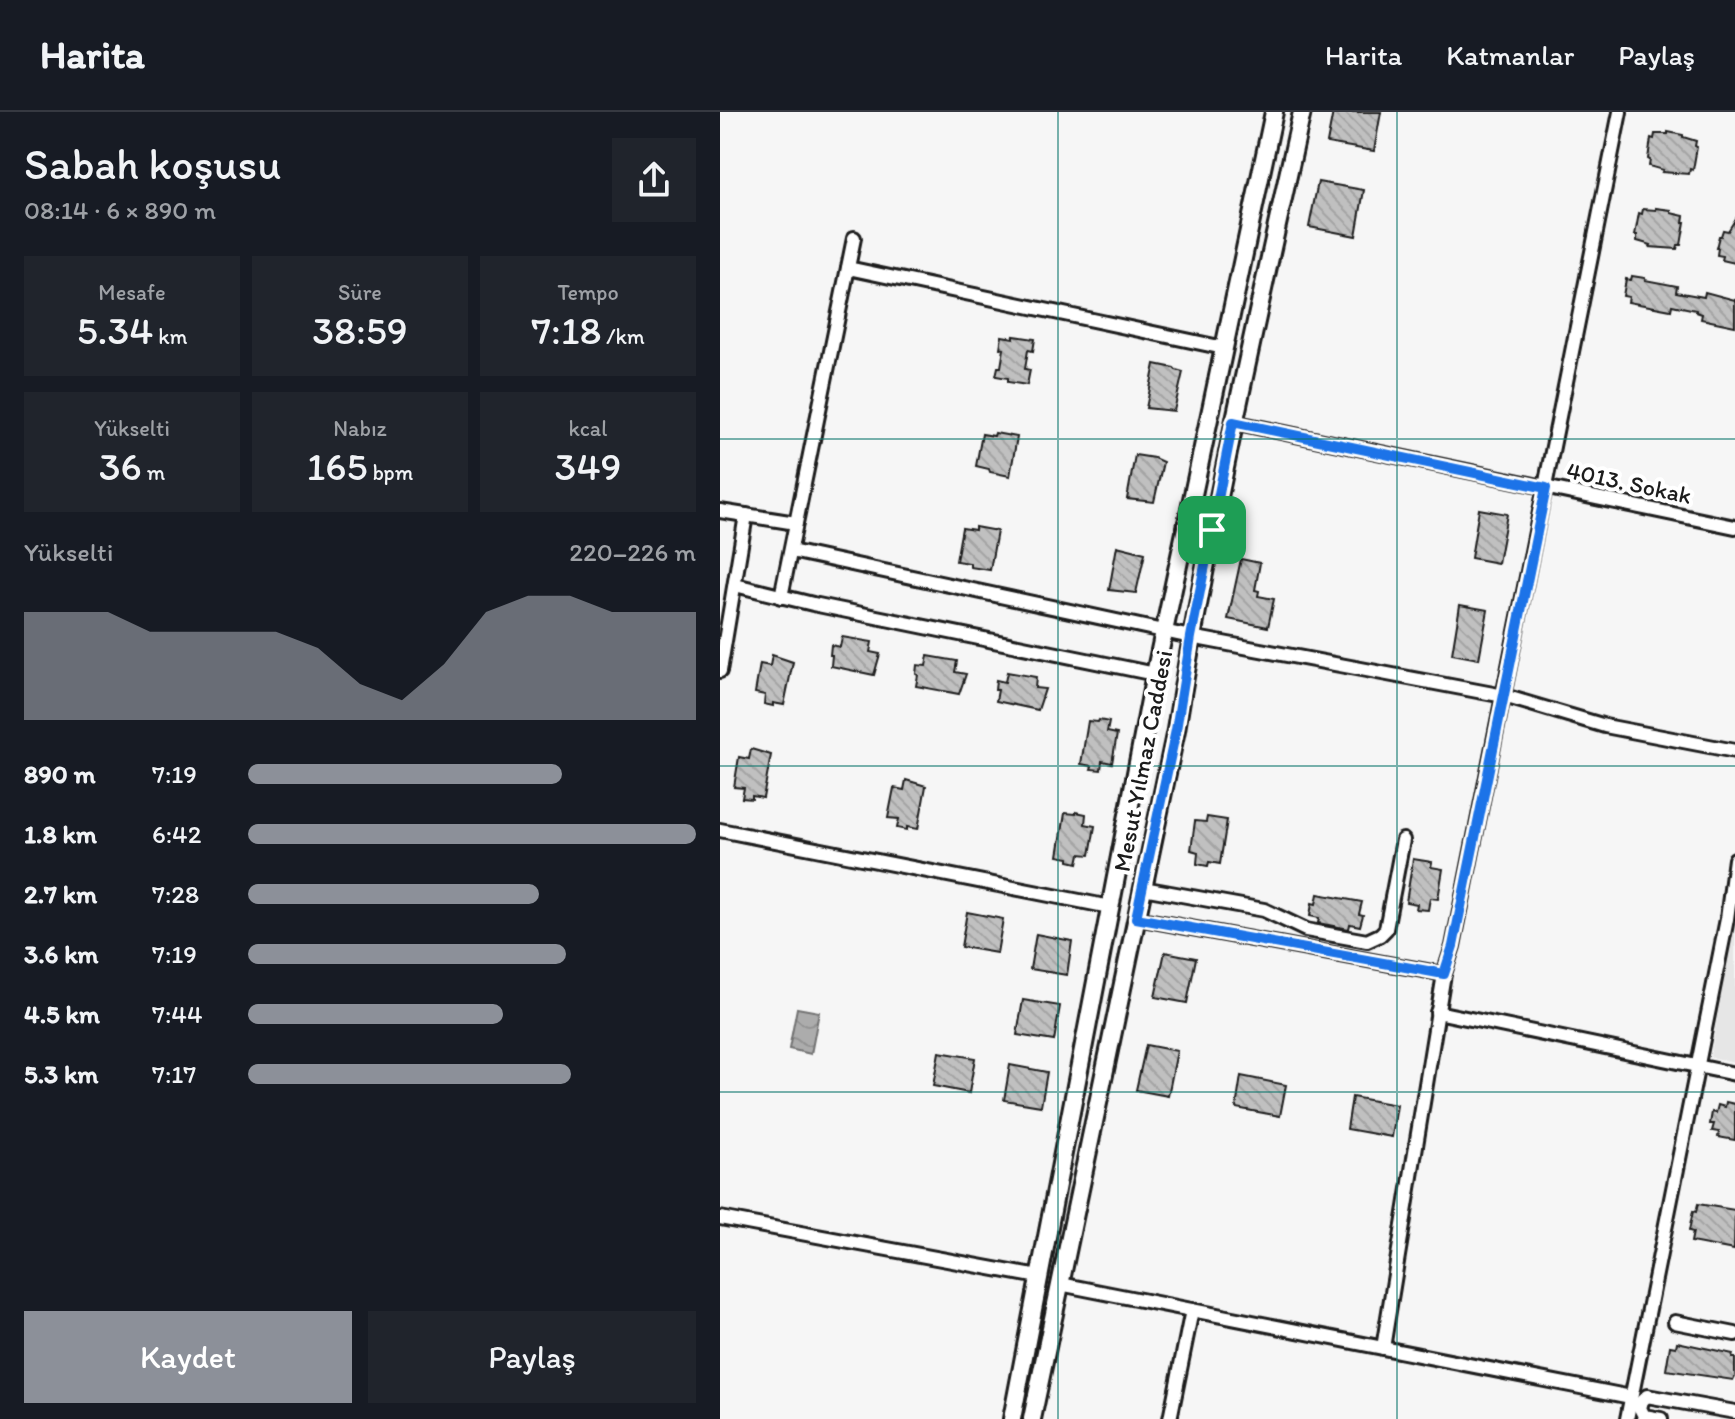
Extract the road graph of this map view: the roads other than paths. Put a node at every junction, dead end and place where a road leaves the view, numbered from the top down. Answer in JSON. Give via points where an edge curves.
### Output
{"nodes":[{"id":1,"x":1274,"y":112,"type":"edge"},
{"id":2,"x":1302,"y":112,"type":"edge"},
{"id":3,"x":1620,"y":112,"type":"edge"},
{"id":4,"x":854,"y":238,"type":"dead end"},
{"id":5,"x":848,"y":268,"type":"junction"},
{"id":6,"x":1224,"y":348,"type":"junction"},
{"id":7,"x":1233,"y":422,"type":"junction"},
{"id":8,"x":1546,"y":488,"type":"junction"},
{"id":9,"x":720,"y":511,"type":"edge"},
{"id":10,"x":746,"y":515,"type":"junction"},
{"id":11,"x":796,"y":523,"type":"junction"},
{"id":12,"x":1735,"y":527,"type":"edge"},
{"id":13,"x":791,"y":551,"type":"junction"},
{"id":14,"x":735,"y":585,"type":"junction"},
{"id":15,"x":781,"y":597,"type":"junction"},
{"id":16,"x":1165,"y":631,"type":"junction"},
{"id":17,"x":1191,"y":637,"type":"junction"},
{"id":18,"x":720,"y":671,"type":"edge"},
{"id":19,"x":1155,"y":674,"type":"junction"},
{"id":20,"x":1504,"y":696,"type":"junction"},
{"id":21,"x":1735,"y":751,"type":"edge"},
{"id":22,"x":720,"y":830,"type":"edge"},
{"id":23,"x":1403,"y":840,"type":"dead end"},
{"id":24,"x":1735,"y":859,"type":"edge"},
{"id":25,"x":1143,"y":888,"type":"junction"},
{"id":26,"x":1110,"y":907,"type":"junction"},
{"id":27,"x":1136,"y":918,"type":"junction"},
{"id":28,"x":1444,"y":974,"type":"junction"},
{"id":29,"x":1437,"y":1012,"type":"junction"},
{"id":30,"x":1697,"y":1065,"type":"junction"},
{"id":31,"x":1735,"y":1074,"type":"edge"},
{"id":32,"x":720,"y":1218,"type":"edge"},
{"id":33,"x":1039,"y":1277,"type":"junction"},
{"id":34,"x":1060,"y":1284,"type":"junction"},
{"id":35,"x":1192,"y":1310,"type":"junction"},
{"id":36,"x":1675,"y":1322,"type":"dead end"},
{"id":37,"x":1735,"y":1334,"type":"edge"},
{"id":38,"x":1383,"y":1348,"type":"junction"},
{"id":39,"x":1631,"y":1397,"type":"junction"},
{"id":40,"x":1735,"y":1412,"type":"edge"},
{"id":41,"x":1012,"y":1419,"type":"edge"},
{"id":42,"x":1032,"y":1419,"type":"edge"},
{"id":43,"x":1170,"y":1419,"type":"edge"},
{"id":44,"x":1627,"y":1419,"type":"edge"},
{"id":45,"x":1661,"y":1419,"type":"edge"}],
"edges":[{"from":1,"to":6,"type":"main road","name":"Mesut Yılmaz Caddesi"},
{"from":2,"to":7,"type":"main road","name":"Mesut Yılmaz Caddesi"},
{"from":3,"to":8,"type":"street"},
{"from":4,"to":5,"type":"street"},
{"from":5,"to":6,"type":"street"},
{"from":5,"to":11,"type":"street"},
{"from":6,"to":16,"type":"main road","name":"Mesut Yılmaz Caddesi"},
{"from":7,"to":8,"type":"street","name":"4013. Sokak"},
{"from":7,"to":17,"type":"main road","name":"Mesut Yılmaz Caddesi"},
{"from":8,"to":12,"type":"street","name":"4013. Sokak"},
{"from":8,"to":20,"type":"street"},
{"from":9,"to":10,"type":"street"},
{"from":10,"to":11,"type":"street"},
{"from":10,"to":14,"type":"street"},
{"from":11,"to":13,"type":"street"},
{"from":13,"to":15,"type":"street"},
{"from":13,"to":16,"type":"street"},
{"from":14,"to":15,"type":"street"},
{"from":14,"to":18,"type":"street"},
{"from":15,"to":19,"type":"street"},
{"from":16,"to":17,"type":"street"},
{"from":16,"to":19,"type":"main road","name":"Mesut Yılmaz Caddesi"},
{"from":17,"to":20,"type":"street"},
{"from":17,"to":25,"type":"main road","name":"Mesut Yılmaz Caddesi"},
{"from":19,"to":26,"type":"main road","name":"Mesut Yılmaz Caddesi"},
{"from":20,"to":21,"type":"street","via":[[1605,726]]},
{"from":20,"to":28,"type":"street"},
{"from":22,"to":26,"type":"street"},
{"from":23,"to":25,"type":"street","via":[[1386,929],[1367,941],[1306,930],[1255,908]]},
{"from":24,"to":30,"type":"street"},
{"from":25,"to":27,"type":"main road","name":"Mesut Yılmaz Caddesi"},
{"from":26,"to":33,"type":"main road","name":"Mesut Yılmaz Caddesi"},
{"from":27,"to":28,"type":"street"},
{"from":27,"to":34,"type":"main road","name":"Mesut Yılmaz Caddesi"},
{"from":28,"to":29,"type":"street"},
{"from":29,"to":30,"type":"street"},
{"from":29,"to":38,"type":"street"},
{"from":30,"to":31,"type":"street"},
{"from":30,"to":39,"type":"street"},
{"from":32,"to":33,"type":"street"},
{"from":33,"to":41,"type":"main road","name":"Mesut Yılmaz Caddesi"},
{"from":34,"to":35,"type":"street"},
{"from":34,"to":42,"type":"main road","name":"Mesut Yılmaz Caddesi"},
{"from":35,"to":38,"type":"street"},
{"from":35,"to":43,"type":"street"},
{"from":36,"to":37,"type":"street"},
{"from":38,"to":39,"type":"street"},
{"from":39,"to":44,"type":"street"},
{"from":40,"to":45,"type":"street","via":[[1644,1398],[1644,1416]]}]}
